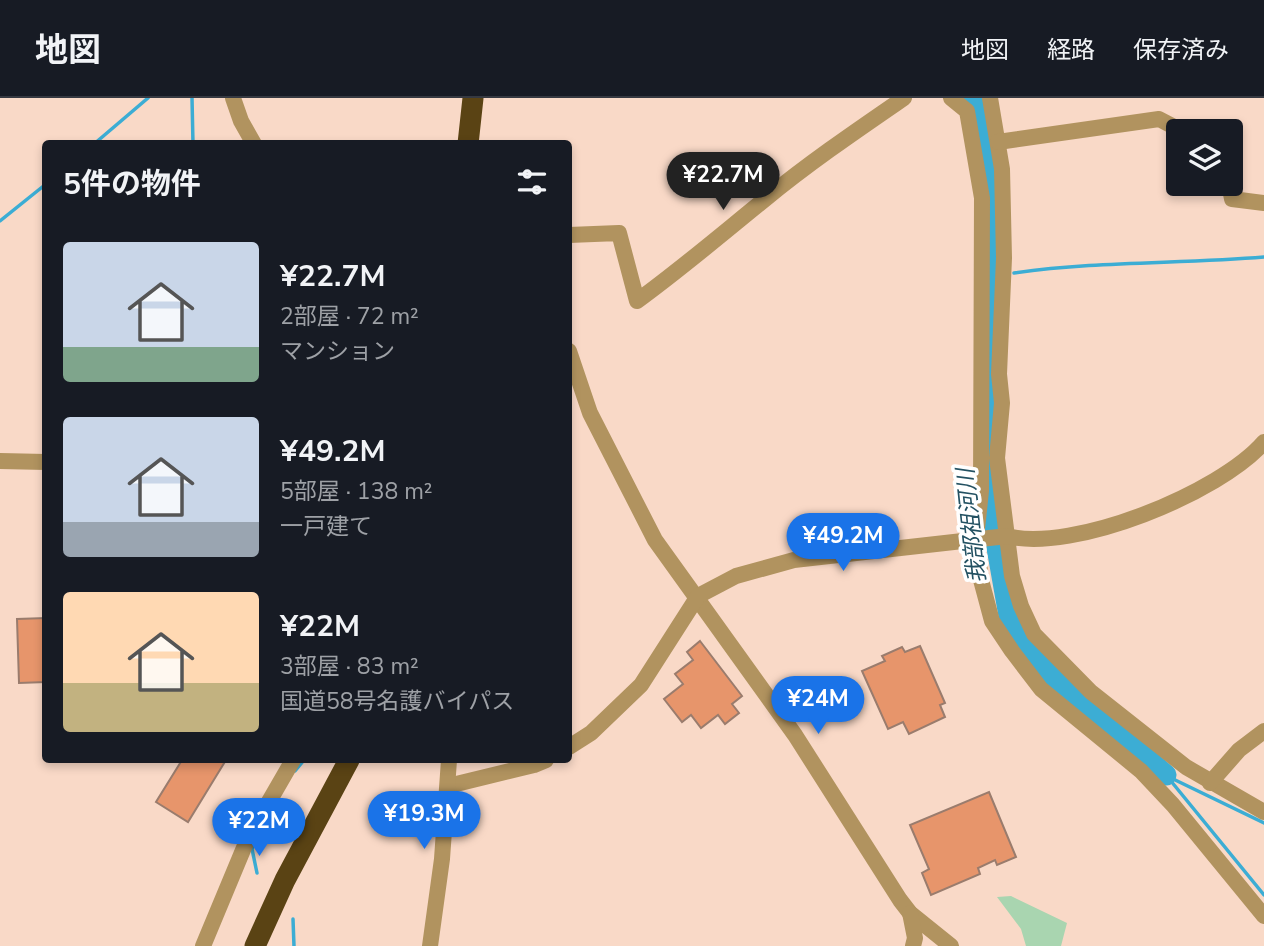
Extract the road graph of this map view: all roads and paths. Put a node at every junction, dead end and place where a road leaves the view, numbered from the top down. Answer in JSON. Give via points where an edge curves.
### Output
{"nodes":[{"id":1,"x":233,"y":98,"type":"edge"},
{"id":2,"x":473,"y":98,"type":"edge"},
{"id":3,"x":904,"y":98,"type":"edge"},
{"id":4,"x":951,"y":98,"type":"edge"},
{"id":5,"x":990,"y":98,"type":"edge"},
{"id":6,"x":1166,"y":123,"type":"edge"},
{"id":7,"x":252,"y":140,"type":"edge"},
{"id":8,"x":468,"y":140,"type":"edge"},
{"id":9,"x":998,"y":142,"type":"junction"},
{"id":10,"x":1231,"y":196,"type":"edge"},
{"id":11,"x":1264,"y":203,"type":"edge"},
{"id":12,"x":572,"y":235,"type":"edge"},
{"id":13,"x":572,"y":360,"type":"edge"},
{"id":14,"x":1264,"y":442,"type":"edge"},
{"id":15,"x":0,"y":461,"type":"edge"},
{"id":16,"x":42,"y":462,"type":"edge"},
{"id":17,"x":1006,"y":536,"type":"junction"},
{"id":18,"x":980,"y":539,"type":"junction"},
{"id":19,"x":698,"y":596,"type":"junction"},
{"id":20,"x":1264,"y":731,"type":"edge"},
{"id":21,"x":572,"y":745,"type":"edge"},
{"id":22,"x":291,"y":763,"type":"edge"},
{"id":23,"x":347,"y":763,"type":"edge"},
{"id":24,"x":449,"y":763,"type":"edge"},
{"id":25,"x":539,"y":763,"type":"edge"},
{"id":26,"x":1210,"y":783,"type":"junction"},
{"id":27,"x":448,"y":786,"type":"junction"},
{"id":28,"x":1264,"y":812,"type":"edge"},
{"id":29,"x":910,"y":912,"type":"junction"},
{"id":30,"x":1264,"y":916,"type":"edge"},
{"id":31,"x":203,"y":946,"type":"edge"},
{"id":32,"x":255,"y":946,"type":"edge"},
{"id":33,"x":430,"y":946,"type":"edge"},
{"id":34,"x":913,"y":946,"type":"edge"},
{"id":35,"x":951,"y":946,"type":"edge"}],
"edges":[{"from":1,"to":7,"type":"street"},
{"from":2,"to":8,"type":"highway"},
{"from":3,"to":12,"type":"street","via":[[834,146],[637,301],[619,233]]},
{"from":4,"to":18,"type":"street","via":[[967,111],[982,198]]},
{"from":5,"to":9,"type":"street"},
{"from":6,"to":9,"type":"street","via":[[1159,119]]},
{"from":9,"to":17,"type":"street","via":[[1004,258],[997,458]]},
{"from":10,"to":11,"type":"street","via":[[1232,200]]},
{"from":13,"to":19,"type":"street","via":[[590,412],[636,506],[655,540]]},
{"from":14,"to":17,"type":"street","via":[[1216,481],[1124,523],[1073,534]]},
{"from":15,"to":16,"type":"street"},
{"from":17,"to":18,"type":"street"},
{"from":17,"to":26,"type":"street","via":[[1012,576],[1034,634],[1091,692]]},
{"from":18,"to":19,"type":"street","via":[[794,560],[736,576]]},
{"from":18,"to":30,"type":"street","via":[[981,580],[992,621],[1041,690],[1141,771]]},
{"from":19,"to":21,"type":"street","via":[[641,685]]},
{"from":19,"to":29,"type":"street","via":[[795,734]]},
{"from":20,"to":26,"type":"street","via":[[1239,750]]},
{"from":22,"to":31,"type":"street","via":[[248,838]]},
{"from":23,"to":32,"type":"highway"},
{"from":24,"to":27,"type":"street"},
{"from":25,"to":27,"type":"street"},
{"from":26,"to":28,"type":"street"},
{"from":27,"to":33,"type":"street"},
{"from":29,"to":34,"type":"street"},
{"from":29,"to":35,"type":"street"}]}
